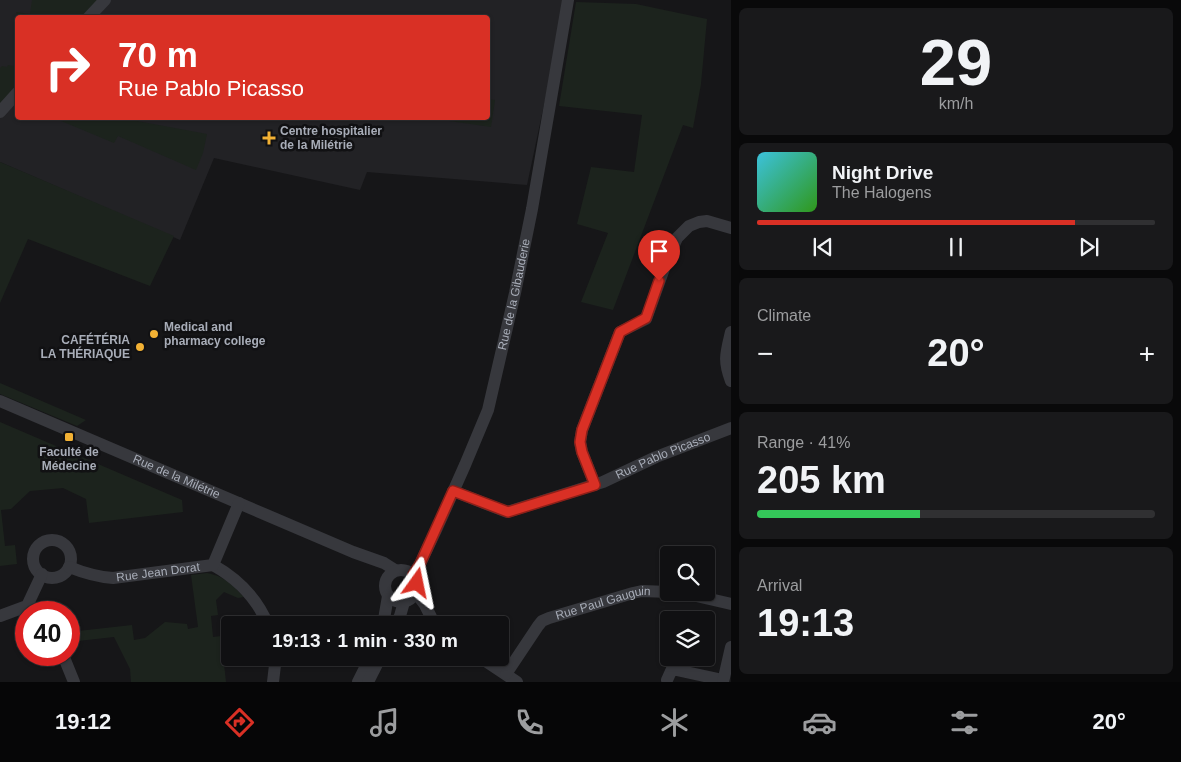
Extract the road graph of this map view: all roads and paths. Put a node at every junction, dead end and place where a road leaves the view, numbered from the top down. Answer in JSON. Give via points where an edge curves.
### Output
{"nodes":[{"id":1,"x":105,"y":0,"type":"edge"},
{"id":2,"x":568,"y":0,"type":"edge"},
{"id":3,"x":91,"y":15,"type":"edge"},
{"id":4,"x":15,"y":95,"type":"edge"},
{"id":5,"x":2,"y":108,"type":"edge"},
{"id":6,"x":731,"y":228,"type":"edge"},
{"id":7,"x":731,"y":332,"type":"edge"},
{"id":8,"x":731,"y":381,"type":"edge"},
{"id":9,"x":0,"y":402,"type":"edge"},
{"id":10,"x":731,"y":428,"type":"edge"},
{"id":11,"x":595,"y":485,"type":"junction"},
{"id":12,"x":453,"y":491,"type":"junction"},
{"id":13,"x":239,"y":503,"type":"junction"},
{"id":14,"x":353,"y":552,"type":"junction"},
{"id":15,"x":213,"y":565,"type":"junction"},
{"id":16,"x":69,"y":568,"type":"junction"},
{"id":17,"x":395,"y":570,"type":"junction"},
{"id":18,"x":42,"y":574,"type":"junction"},
{"id":19,"x":413,"y":575,"type":"junction"},
{"id":20,"x":385,"y":580,"type":"junction"},
{"id":21,"x":416,"y":592,"type":"junction"},
{"id":22,"x":660,"y":592,"type":"edge"},
{"id":23,"x":388,"y":596,"type":"junction"},
{"id":24,"x":715,"y":600,"type":"edge"},
{"id":25,"x":33,"y":601,"type":"edge"},
{"id":26,"x":404,"y":602,"type":"junction"},
{"id":27,"x":731,"y":604,"type":"edge"},
{"id":28,"x":15,"y":612,"type":"edge"},
{"id":29,"x":0,"y":616,"type":"edge"},
{"id":30,"x":264,"y":616,"type":"edge"},
{"id":31,"x":385,"y":616,"type":"edge"},
{"id":32,"x":400,"y":616,"type":"edge"},
{"id":33,"x":430,"y":616,"type":"edge"},
{"id":34,"x":731,"y":647,"type":"edge"},
{"id":35,"x":67,"y":666,"type":"edge"},
{"id":36,"x":275,"y":666,"type":"edge"},
{"id":37,"x":366,"y":666,"type":"edge"},
{"id":38,"x":376,"y":666,"type":"edge"},
{"id":39,"x":494,"y":666,"type":"edge"},
{"id":40,"x":506,"y":674,"type":"junction"},
{"id":41,"x":667,"y":680,"type":"dead end"},
{"id":42,"x":723,"y":681,"type":"edge"},
{"id":43,"x":74,"y":682,"type":"edge"},
{"id":44,"x":273,"y":682,"type":"edge"},
{"id":45,"x":358,"y":682,"type":"edge"},
{"id":46,"x":368,"y":682,"type":"edge"},
{"id":47,"x":517,"y":682,"type":"edge"}],
"edges":[{"from":1,"to":3,"type":"street"},
{"from":2,"to":12,"type":"street","name":"Rue de la Gibauderie","via":[[516,293],[488,410]]},
{"from":4,"to":5,"type":"street"},
{"from":6,"to":11,"type":"street","via":[[707,221],[689,226],[677,238],[646,318],[620,332],[580,442]]},
{"from":7,"to":8,"type":"street","via":[[725,356]]},
{"from":9,"to":13,"type":"street","name":"Rue de la Milétrie"},
{"from":10,"to":11,"type":"street","name":"Rue Pablo Picasso"},
{"from":11,"to":12,"type":"street","name":"Rue Pablo Picasso","via":[[508,512]]},
{"from":12,"to":19,"type":"street","name":"Rue de la Gibauderie"},
{"from":13,"to":14,"type":"street","name":"Rue de la Milétrie"},
{"from":13,"to":15,"type":"street","name":"Rue Jean Dorat"},
{"from":14,"to":17,"type":"street","name":"Rue de la Milétrie"},
{"from":14,"to":20,"type":"street","name":"Rue de la Milétrie","via":[[368,561]]},
{"from":15,"to":16,"type":"street","name":"Rue Jean Dorat","via":[[113,578],[88,575]]},
{"from":15,"to":30,"type":"street","via":[[247,590]]},
{"from":16,"to":18,"type":"street","via":[[57,577]]},
{"from":16,"to":18,"type":"street","via":[[70,555],[64,545],[59,541],[47,541],[34,553],[34,565]]},
{"from":17,"to":19,"type":"street","via":[[402,569]]},
{"from":17,"to":20,"type":"street"},
{"from":18,"to":25,"type":"street"},
{"from":19,"to":21,"type":"street","via":[[417,583]]},
{"from":20,"to":23,"type":"street"},
{"from":21,"to":26,"type":"street"},
{"from":21,"to":33,"type":"street"},
{"from":22,"to":40,"type":"street","name":"Rue Paul Gauguin","via":[[634,593],[542,621]]},
{"from":23,"to":26,"type":"street"},
{"from":23,"to":31,"type":"street"},
{"from":24,"to":27,"type":"street"},
{"from":26,"to":32,"type":"street"},
{"from":28,"to":29,"type":"street"},
{"from":34,"to":42,"type":"street"},
{"from":35,"to":43,"type":"street"},
{"from":36,"to":44,"type":"street"},
{"from":37,"to":45,"type":"street"},
{"from":38,"to":46,"type":"street"},
{"from":39,"to":40,"type":"street"},
{"from":40,"to":47,"type":"street"},
{"from":41,"to":42,"type":"street","via":[[672,669]]}]}
